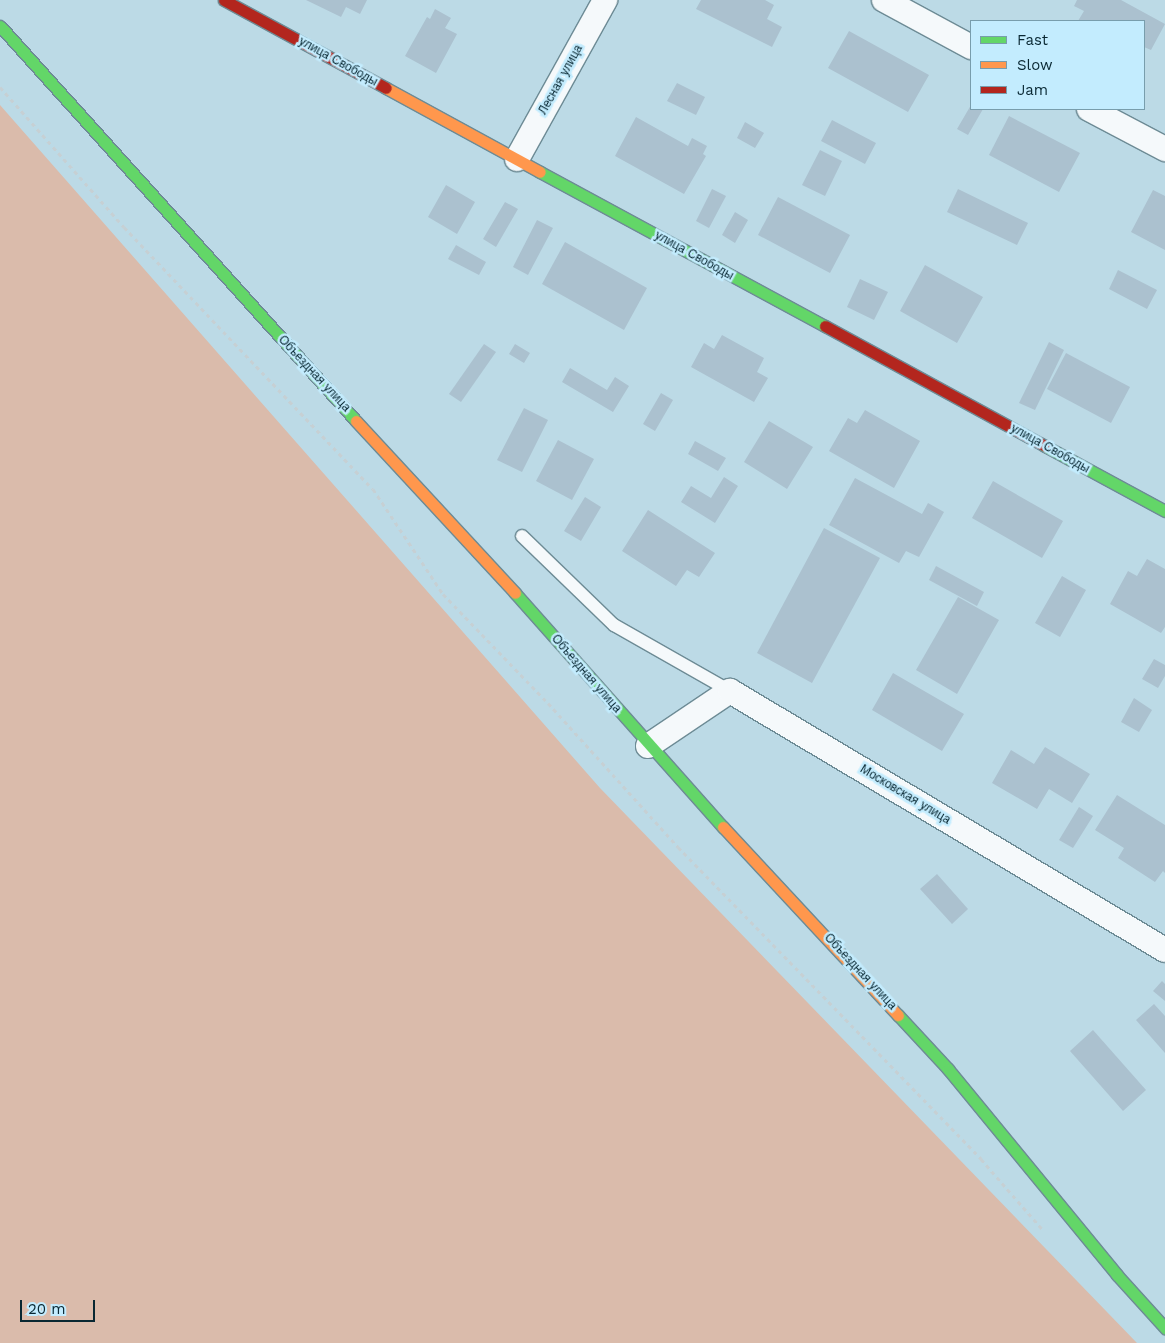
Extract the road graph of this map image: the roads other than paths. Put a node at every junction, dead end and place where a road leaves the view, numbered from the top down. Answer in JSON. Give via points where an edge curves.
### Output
{"nodes":[{"id":1,"x":224,"y":0,"type":"edge"},
{"id":2,"x":605,"y":0,"type":"edge"},
{"id":3,"x":884,"y":0,"type":"edge"},
{"id":4,"x":0,"y":26,"type":"edge"},
{"id":5,"x":970,"y":45,"type":"edge"},
{"id":6,"x":1091,"y":110,"type":"edge"},
{"id":7,"x":1165,"y":149,"type":"edge"},
{"id":8,"x":517,"y":160,"type":"junction"},
{"id":9,"x":1165,"y":511,"type":"edge"},
{"id":10,"x":522,"y":536,"type":"dead end"},
{"id":11,"x":730,"y":691,"type":"junction"},
{"id":12,"x":648,"y":746,"type":"junction"},
{"id":13,"x":1165,"y":950,"type":"edge"},
{"id":14,"x":1165,"y":1328,"type":"edge"}],
"edges":[{"from":1,"to":8,"type":"street","name":"улица Свободы"},
{"from":2,"to":8,"type":"street","name":"Лесная улица"},
{"from":3,"to":5,"type":"street"},
{"from":4,"to":12,"type":"street","name":"Объездная улица","via":[[284,343],[494,570]]},
{"from":6,"to":7,"type":"street"},
{"from":8,"to":9,"type":"street","name":"улица Свободы"},
{"from":10,"to":11,"type":"lane","via":[[614,625]]},
{"from":11,"to":12,"type":"street"},
{"from":11,"to":13,"type":"street","name":"Московская улица"},
{"from":12,"to":14,"type":"street","name":"Объездная улица","via":[[948,1069],[1117,1275]]}]}
